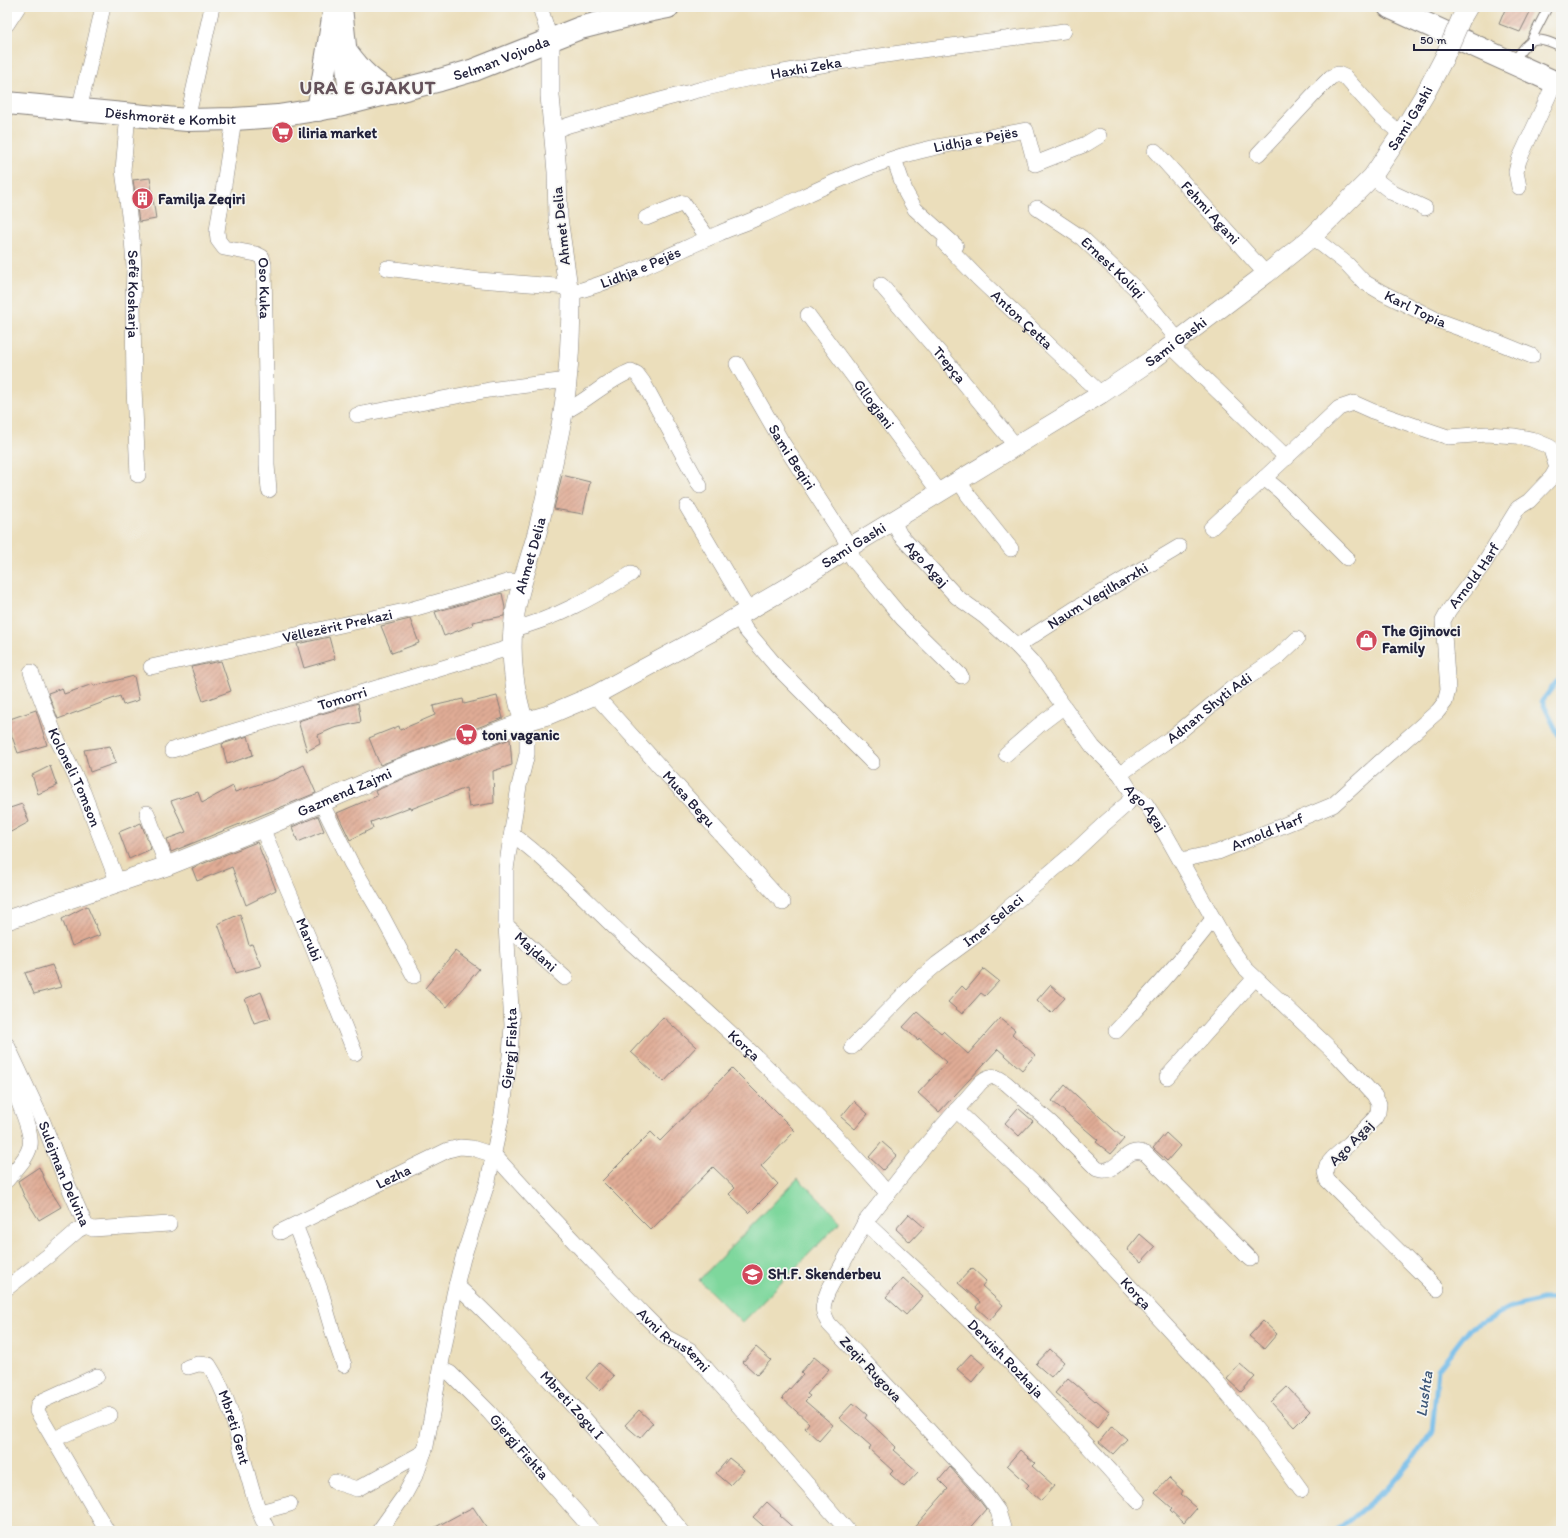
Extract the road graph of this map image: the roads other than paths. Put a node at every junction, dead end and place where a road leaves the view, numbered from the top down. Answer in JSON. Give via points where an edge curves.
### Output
{"nodes":[{"id":1,"x":18,"y":7,"type":"edge"},
{"id":2,"x":103,"y":7,"type":"edge"},
{"id":3,"x":212,"y":7,"type":"edge"},
{"id":4,"x":335,"y":7,"type":"edge"},
{"id":5,"x":341,"y":7,"type":"edge"},
{"id":6,"x":540,"y":7,"type":"edge"},
{"id":7,"x":668,"y":7,"type":"edge"},
{"id":8,"x":1390,"y":7,"type":"edge"},
{"id":9,"x":1548,"y":7,"type":"edge"},
{"id":10,"x":643,"y":9,"type":"edge"},
{"id":11,"x":1465,"y":13,"type":"edge"},
{"id":12,"x":7,"y":24,"type":"edge"},
{"id":13,"x":1064,"y":31,"type":"dead end"},
{"id":14,"x":550,"y":39,"type":"junction"},
{"id":15,"x":1530,"y":42,"type":"junction"},
{"id":16,"x":1561,"y":47,"type":"edge"},
{"id":17,"x":347,"y":52,"type":"junction"},
{"id":18,"x":1512,"y":63,"type":"junction"},
{"id":19,"x":1558,"y":84,"type":"edge"},
{"id":20,"x":392,"y":93,"type":"junction"},
{"id":21,"x":7,"y":102,"type":"edge"},
{"id":22,"x":326,"y":108,"type":"junction"},
{"id":23,"x":79,"y":110,"type":"junction"},
{"id":24,"x":128,"y":114,"type":"junction"},
{"id":25,"x":234,"y":119,"type":"junction"},
{"id":26,"x":187,"y":120,"type":"junction"},
{"id":27,"x":553,"y":131,"type":"junction"},
{"id":28,"x":1401,"y":134,"type":"junction"},
{"id":29,"x":1099,"y":136,"type":"dead end"},
{"id":30,"x":1155,"y":151,"type":"dead end"},
{"id":31,"x":1258,"y":154,"type":"dead end"},
{"id":32,"x":894,"y":159,"type":"junction"},
{"id":33,"x":1372,"y":177,"type":"junction"},
{"id":34,"x":1520,"y":187,"type":"dead end"},
{"id":35,"x":1037,"y":208,"type":"dead end"},
{"id":36,"x":1425,"y":208,"type":"dead end"},
{"id":37,"x":646,"y":218,"type":"dead end"},
{"id":38,"x":1312,"y":237,"type":"junction"},
{"id":39,"x":708,"y":238,"type":"junction"},
{"id":40,"x":388,"y":268,"type":"dead end"},
{"id":41,"x":1266,"y":274,"type":"junction"},
{"id":42,"x":881,"y":285,"type":"dead end"},
{"id":43,"x":570,"y":290,"type":"junction"},
{"id":44,"x":808,"y":315,"type":"dead end"},
{"id":45,"x":1174,"y":343,"type":"junction"},
{"id":46,"x":1532,"y":356,"type":"dead end"},
{"id":47,"x":738,"y":364,"type":"dead end"},
{"id":48,"x":567,"y":380,"type":"junction"},
{"id":49,"x":1101,"y":394,"type":"junction"},
{"id":50,"x":564,"y":412,"type":"junction"},
{"id":51,"x":357,"y":415,"type":"dead end"},
{"id":52,"x":1015,"y":445,"type":"junction"},
{"id":53,"x":1287,"y":458,"type":"junction"},
{"id":54,"x":138,"y":475,"type":"dead end"},
{"id":55,"x":1264,"y":478,"type":"junction"},
{"id":56,"x":959,"y":481,"type":"junction"},
{"id":57,"x":700,"y":486,"type":"dead end"},
{"id":58,"x":269,"y":490,"type":"dead end"},
{"id":59,"x":940,"y":493,"type":"junction"},
{"id":60,"x":687,"y":507,"type":"dead end"},
{"id":61,"x":893,"y":521,"type":"junction"},
{"id":62,"x":1211,"y":528,"type":"dead end"},
{"id":63,"x":850,"y":547,"type":"junction"},
{"id":64,"x":1179,"y":547,"type":"dead end"},
{"id":65,"x":1011,"y":549,"type":"dead end"},
{"id":66,"x":1346,"y":558,"type":"dead end"},
{"id":67,"x":631,"y":574,"type":"dead end"},
{"id":68,"x":523,"y":582,"type":"junction"},
{"id":69,"x":743,"y":613,"type":"junction"},
{"id":70,"x":512,"y":638,"type":"junction"},
{"id":71,"x":1297,"y":639,"type":"dead end"},
{"id":72,"x":1017,"y":646,"type":"junction"},
{"id":73,"x":151,"y":667,"type":"dead end"},
{"id":74,"x":31,"y":672,"type":"dead end"},
{"id":75,"x":961,"y":676,"type":"dead end"},
{"id":76,"x":595,"y":694,"type":"junction"},
{"id":77,"x":1063,"y":707,"type":"junction"},
{"id":78,"x":524,"y":722,"type":"junction"},
{"id":79,"x":172,"y":750,"type":"dead end"},
{"id":80,"x":1006,"y":754,"type":"dead end"},
{"id":81,"x":872,"y":762,"type":"dead end"},
{"id":82,"x":1120,"y":774,"type":"junction"},
{"id":83,"x":1132,"y":794,"type":"junction"},
{"id":84,"x":321,"y":802,"type":"junction"},
{"id":85,"x":147,"y":813,"type":"dead end"},
{"id":86,"x":262,"y":828,"type":"junction"},
{"id":87,"x":512,"y":834,"type":"junction"},
{"id":88,"x":1180,"y":860,"type":"junction"},
{"id":89,"x":168,"y":866,"type":"junction"},
{"id":90,"x":118,"y":883,"type":"junction"},
{"id":91,"x":783,"y":903,"type":"dead end"},
{"id":92,"x":1213,"y":919,"type":"junction"},
{"id":93,"x":7,"y":920,"type":"edge"},
{"id":94,"x":506,"y":925,"type":"junction"},
{"id":95,"x":414,"y":976,"type":"dead end"},
{"id":96,"x":565,"y":978,"type":"dead end"},
{"id":97,"x":1255,"y":978,"type":"junction"},
{"id":98,"x":1116,"y":1031,"type":"dead end"},
{"id":99,"x":7,"y":1045,"type":"edge"},
{"id":100,"x":852,"y":1047,"type":"dead end"},
{"id":101,"x":355,"y":1053,"type":"dead end"},
{"id":102,"x":1167,"y":1077,"type":"dead end"},
{"id":103,"x":8,"y":1081,"type":"edge"},
{"id":104,"x":956,"y":1110,"type":"junction"},
{"id":105,"x":494,"y":1155,"type":"junction"},
{"id":106,"x":7,"y":1180,"type":"edge"},
{"id":107,"x":888,"y":1194,"type":"junction"},
{"id":108,"x":865,"y":1222,"type":"junction"},
{"id":109,"x":169,"y":1224,"type":"dead end"},
{"id":110,"x":295,"y":1225,"type":"junction"},
{"id":111,"x":86,"y":1226,"type":"junction"},
{"id":112,"x":280,"y":1232,"type":"dead end"},
{"id":113,"x":1250,"y":1259,"type":"dead end"},
{"id":114,"x":456,"y":1285,"type":"junction"},
{"id":115,"x":7,"y":1288,"type":"edge"},
{"id":116,"x":1437,"y":1289,"type":"dead end"},
{"id":117,"x":344,"y":1365,"type":"dead end"},
{"id":118,"x":188,"y":1367,"type":"dead end"},
{"id":119,"x":441,"y":1369,"type":"junction"},
{"id":120,"x":97,"y":1376,"type":"dead end"},
{"id":121,"x":110,"y":1415,"type":"dead end"},
{"id":122,"x":54,"y":1439,"type":"junction"},
{"id":123,"x":424,"y":1452,"type":"junction"},
{"id":124,"x":335,"y":1482,"type":"dead end"},
{"id":125,"x":1301,"y":1490,"type":"dead end"},
{"id":126,"x":1138,"y":1501,"type":"dead end"},
{"id":127,"x":290,"y":1504,"type":"dead end"},
{"id":128,"x":260,"y":1512,"type":"junction"},
{"id":129,"x":380,"y":1530,"type":"edge"},
{"id":130,"x":107,"y":1531,"type":"edge"},
{"id":131,"x":268,"y":1531,"type":"edge"},
{"id":132,"x":593,"y":1531,"type":"edge"},
{"id":133,"x":682,"y":1531,"type":"edge"},
{"id":134,"x":848,"y":1531,"type":"edge"},
{"id":135,"x":1004,"y":1531,"type":"edge"}],
"edges":[{"from":1,"to":12,"type":"street"},
{"from":2,"to":23,"type":"street"},
{"from":3,"to":26,"type":"street"},
{"from":4,"to":22,"type":"main road"},
{"from":5,"to":17,"type":"main road"},
{"from":6,"to":14,"type":"street"},
{"from":7,"to":10,"type":"main road","name":"Selman Vojvoda"},
{"from":8,"to":18,"type":"main road"},
{"from":9,"to":15,"type":"lane"},
{"from":10,"to":14,"type":"main road","name":"Selman Vojvoda"},
{"from":11,"to":28,"type":"street","name":"Sami Gashi","bridge":true,"via":[[1425,94]]},
{"from":13,"to":27,"type":"street","name":"Haxhi Zeka","via":[[917,50],[760,76],[682,94]]},
{"from":14,"to":20,"type":"main road","name":"Selman Vojvoda","via":[[474,70]]},
{"from":14,"to":27,"type":"street","name":"Ahmet Delia"},
{"from":15,"to":16,"type":"lane","via":[[1546,40]]},
{"from":15,"to":18,"type":"lane"},
{"from":17,"to":20,"type":"main road","via":[[362,72]]},
{"from":17,"to":22,"type":"main road","via":[[349,85],[345,98]]},
{"from":18,"to":19,"type":"main road"},
{"from":19,"to":34,"type":"street","via":[[1519,160],[1516,172]]},
{"from":20,"to":22,"type":"main road","name":"Selman Vojvoda"},
{"from":21,"to":23,"type":"main road","name":"Dëshmorët e Kombit"},
{"from":22,"to":25,"type":"main road","name":"Dëshmorët e Kombit","via":[[278,116]]},
{"from":23,"to":24,"type":"main road","name":"Dëshmorët e Kombit"},
{"from":24,"to":26,"type":"main road","name":"Dëshmorët e Kombit"},
{"from":24,"to":54,"type":"street","name":"Sefë Kosharja","via":[[123,170],[134,267],[132,301]]},
{"from":25,"to":26,"type":"main road","name":"Dëshmorët e Kombit"},
{"from":25,"to":58,"type":"street","name":"Oso Kuka","via":[[217,231],[218,240],[224,248],[256,254],[262,258],[264,264]]},
{"from":27,"to":43,"type":"street","name":"Ahmet Delia","via":[[558,218]]},
{"from":28,"to":31,"type":"street","via":[[1338,74],[1331,77],[1316,92]]},
{"from":28,"to":33,"type":"street","name":"Sami Gashi"},
{"from":29,"to":32,"type":"street","name":"Lidhja e Pejës","via":[[1086,144],[1035,164],[1026,130]]},
{"from":30,"to":41,"type":"street","name":"Fehmi Agani"},
{"from":32,"to":39,"type":"street","name":"Lidhja e Pejës","via":[[878,163]]},
{"from":32,"to":49,"type":"street","name":"Anton Çetta","via":[[906,193],[915,209],[984,284]]},
{"from":33,"to":36,"type":"street","via":[[1393,193]]},
{"from":33,"to":38,"type":"street","name":"Sami Gashi"},
{"from":35,"to":45,"type":"street","name":"Ernest Koliqi","via":[[1082,238],[1137,290]]},
{"from":37,"to":39,"type":"street","via":[[683,203]]},
{"from":38,"to":41,"type":"street","name":"Sami Gashi"},
{"from":38,"to":46,"type":"street","name":"Karl Topia","via":[[1347,264],[1364,282],[1381,292],[1437,320]]},
{"from":39,"to":43,"type":"street","name":"Lidhja e Pejës","via":[[611,281]]},
{"from":40,"to":43,"type":"street"},
{"from":41,"to":45,"type":"street","name":"Sami Gashi"},
{"from":42,"to":52,"type":"street","name":"Trepça"},
{"from":43,"to":48,"type":"street","name":"Ahmet Delia","via":[[571,349]]},
{"from":44,"to":59,"type":"street","name":"Gllogjani"},
{"from":45,"to":49,"type":"street","name":"Sami Gashi"},
{"from":45,"to":53,"type":"street"},
{"from":47,"to":63,"type":"street","name":"Sami Beqiri","via":[[782,442]]},
{"from":48,"to":50,"type":"street","name":"Ahmet Delia"},
{"from":48,"to":51,"type":"street","via":[[489,390]]},
{"from":49,"to":52,"type":"street","name":"Sami Gashi"},
{"from":50,"to":57,"type":"street","via":[[579,405],[622,375],[631,371],[637,374]]},
{"from":50,"to":68,"type":"street","name":"Ahmet Delia","via":[[540,522]]},
{"from":52,"to":56,"type":"street","name":"Sami Gashi"},
{"from":53,"to":55,"type":"street","name":"Arnold Harf"},
{"from":53,"to":88,"type":"street","name":"Arnold Harf","via":[[1339,408],[1354,403],[1448,437],[1487,434],[1531,439],[1550,448],[1556,468],[1552,477],[1529,501],[1518,508],[1483,565],[1443,621],[1448,690],[1445,702],[1438,711],[1333,806],[1218,852]]},
{"from":55,"to":62,"type":"street","name":"Arnold Harf"},
{"from":55,"to":66,"type":"street"},
{"from":56,"to":59,"type":"street","name":"Sami Gashi"},
{"from":56,"to":65,"type":"street"},
{"from":59,"to":61,"type":"street","name":"Sami Gashi"},
{"from":60,"to":69,"type":"street"},
{"from":61,"to":63,"type":"street","name":"Sami Gashi"},
{"from":61,"to":72,"type":"street","name":"Ago Agaj","via":[[905,540],[957,597],[985,617]]},
{"from":63,"to":69,"type":"street","name":"Sami Gashi"},
{"from":63,"to":75,"type":"street","name":"Sami Beqiri","via":[[856,564],[904,619]]},
{"from":64,"to":72,"type":"street","name":"Naum Veqilharxhi"},
{"from":67,"to":70,"type":"street","via":[[604,590],[528,626]]},
{"from":68,"to":70,"type":"street","name":"Ahmet Delia"},
{"from":68,"to":73,"type":"street","name":"Vëllezërit Prekazi","via":[[498,584],[347,625]]},
{"from":69,"to":76,"type":"street","name":"Sami Gashi"},
{"from":69,"to":81,"type":"street","via":[[745,629],[777,667]]},
{"from":70,"to":78,"type":"street","name":"Ahmet Delia","via":[[516,696]]},
{"from":70,"to":79,"type":"street","name":"Tomorri"},
{"from":71,"to":82,"type":"street","name":"Adnan Shyti Adi","via":[[1278,657],[1231,689],[1174,736]]},
{"from":72,"to":77,"type":"street","name":"Ago Agaj","via":[[1031,661]]},
{"from":74,"to":90,"type":"street","name":"Koloneli Tomson","via":[[55,735],[83,792]]},
{"from":76,"to":78,"type":"street","name":"Sami Gashi","via":[[548,715]]},
{"from":76,"to":91,"type":"street","name":"Musa Begu"},
{"from":77,"to":80,"type":"street"},
{"from":77,"to":82,"type":"street","name":"Ago Agaj","via":[[1093,747]]},
{"from":78,"to":84,"type":"street","name":"Gazmend Zajmi","via":[[396,770]]},
{"from":78,"to":87,"type":"street","name":"Gjergj Fishta","via":[[527,754]]},
{"from":82,"to":83,"type":"street","name":"Ago Agaj"},
{"from":83,"to":88,"type":"street","name":"Ago Agaj","via":[[1146,804]]},
{"from":83,"to":100,"type":"street","name":"Imer Selaci","via":[[1128,803],[1072,854],[916,982]]},
{"from":84,"to":86,"type":"street","name":"Gazmend Zajmi"},
{"from":84,"to":95,"type":"street","via":[[351,863]]},
{"from":85,"to":89,"type":"street"},
{"from":86,"to":89,"type":"street","name":"Gazmend Zajmi"},
{"from":86,"to":101,"type":"street","name":"Marubi"},
{"from":87,"to":94,"type":"street","name":"Gjergj Fishta","via":[[506,869]]},
{"from":87,"to":107,"type":"street","name":"Korça","via":[[531,848],[746,1046],[868,1170]]},
{"from":88,"to":92,"type":"street","name":"Ago Agaj"},
{"from":89,"to":90,"type":"street","name":"Gazmend Zajmi"},
{"from":90,"to":93,"type":"street","name":"Gazmend Zajmi"},
{"from":92,"to":97,"type":"street","name":"Ago Agaj","via":[[1227,943]]},
{"from":92,"to":98,"type":"street","via":[[1189,950]]},
{"from":94,"to":96,"type":"street","name":"Majdani"},
{"from":94,"to":105,"type":"street","name":"Gjergj Fishta","via":[[512,1025],[502,1114]]},
{"from":97,"to":102,"type":"street"},
{"from":97,"to":116,"type":"street","name":"Ago Agaj","via":[[1374,1095],[1379,1104],[1375,1118],[1327,1165],[1327,1180]]},
{"from":99,"to":111,"type":"street","name":"Sulejman Delvina"},
{"from":103,"to":106,"type":"street","via":[[30,1136],[30,1146],[25,1158]]},
{"from":104,"to":107,"type":"street"},
{"from":104,"to":113,"type":"street","via":[[981,1082],[988,1077],[1000,1078],[1051,1123],[1097,1169],[1103,1171],[1115,1167],[1138,1150],[1146,1154]]},
{"from":104,"to":125,"type":"street","name":"Korça","via":[[1035,1184],[1215,1379]]},
{"from":105,"to":110,"type":"street","name":"Lezha","via":[[472,1148],[448,1150]]},
{"from":105,"to":114,"type":"street","name":"Gjergj Fishta"},
{"from":105,"to":134,"type":"street","name":"Avni Rrustemi","via":[[562,1230],[666,1337],[690,1350]]},
{"from":107,"to":108,"type":"street","name":"Zeqir Rugova"},
{"from":108,"to":126,"type":"street","name":"Dervish Rozhaja","via":[[990,1342]]},
{"from":108,"to":135,"type":"street","name":"Zeqir Rugova","via":[[828,1291],[823,1312],[829,1324],[983,1490],[998,1511]]},
{"from":109,"to":111,"type":"street","name":"Sulejman Delvina","via":[[93,1229]]},
{"from":110,"to":112,"type":"street","name":"Lezha"},
{"from":110,"to":117,"type":"street","via":[[321,1293]]},
{"from":111,"to":115,"type":"street"},
{"from":114,"to":119,"type":"street","name":"Gjergj Fishta"},
{"from":114,"to":133,"type":"street","name":"Mbreti Zogu I","via":[[516,1344],[654,1496]]},
{"from":118,"to":128,"type":"street","name":"Mbreti Gent","via":[[198,1364],[209,1365],[218,1379],[236,1426]]},
{"from":119,"to":123,"type":"street","name":"Gjergj Fishta"},
{"from":119,"to":132,"type":"street","name":"Gjergj Fishta","via":[[450,1373],[489,1412]]},
{"from":120,"to":122,"type":"street","via":[[38,1405],[37,1411]]},
{"from":121,"to":122,"type":"street"},
{"from":122,"to":130,"type":"street"},
{"from":123,"to":124,"type":"street","via":[[356,1489]]},
{"from":123,"to":129,"type":"street","name":"Gjergj Fishta","via":[[404,1496]]},
{"from":127,"to":128,"type":"street"},
{"from":128,"to":131,"type":"street","name":"Mbreti Gent"}]}
